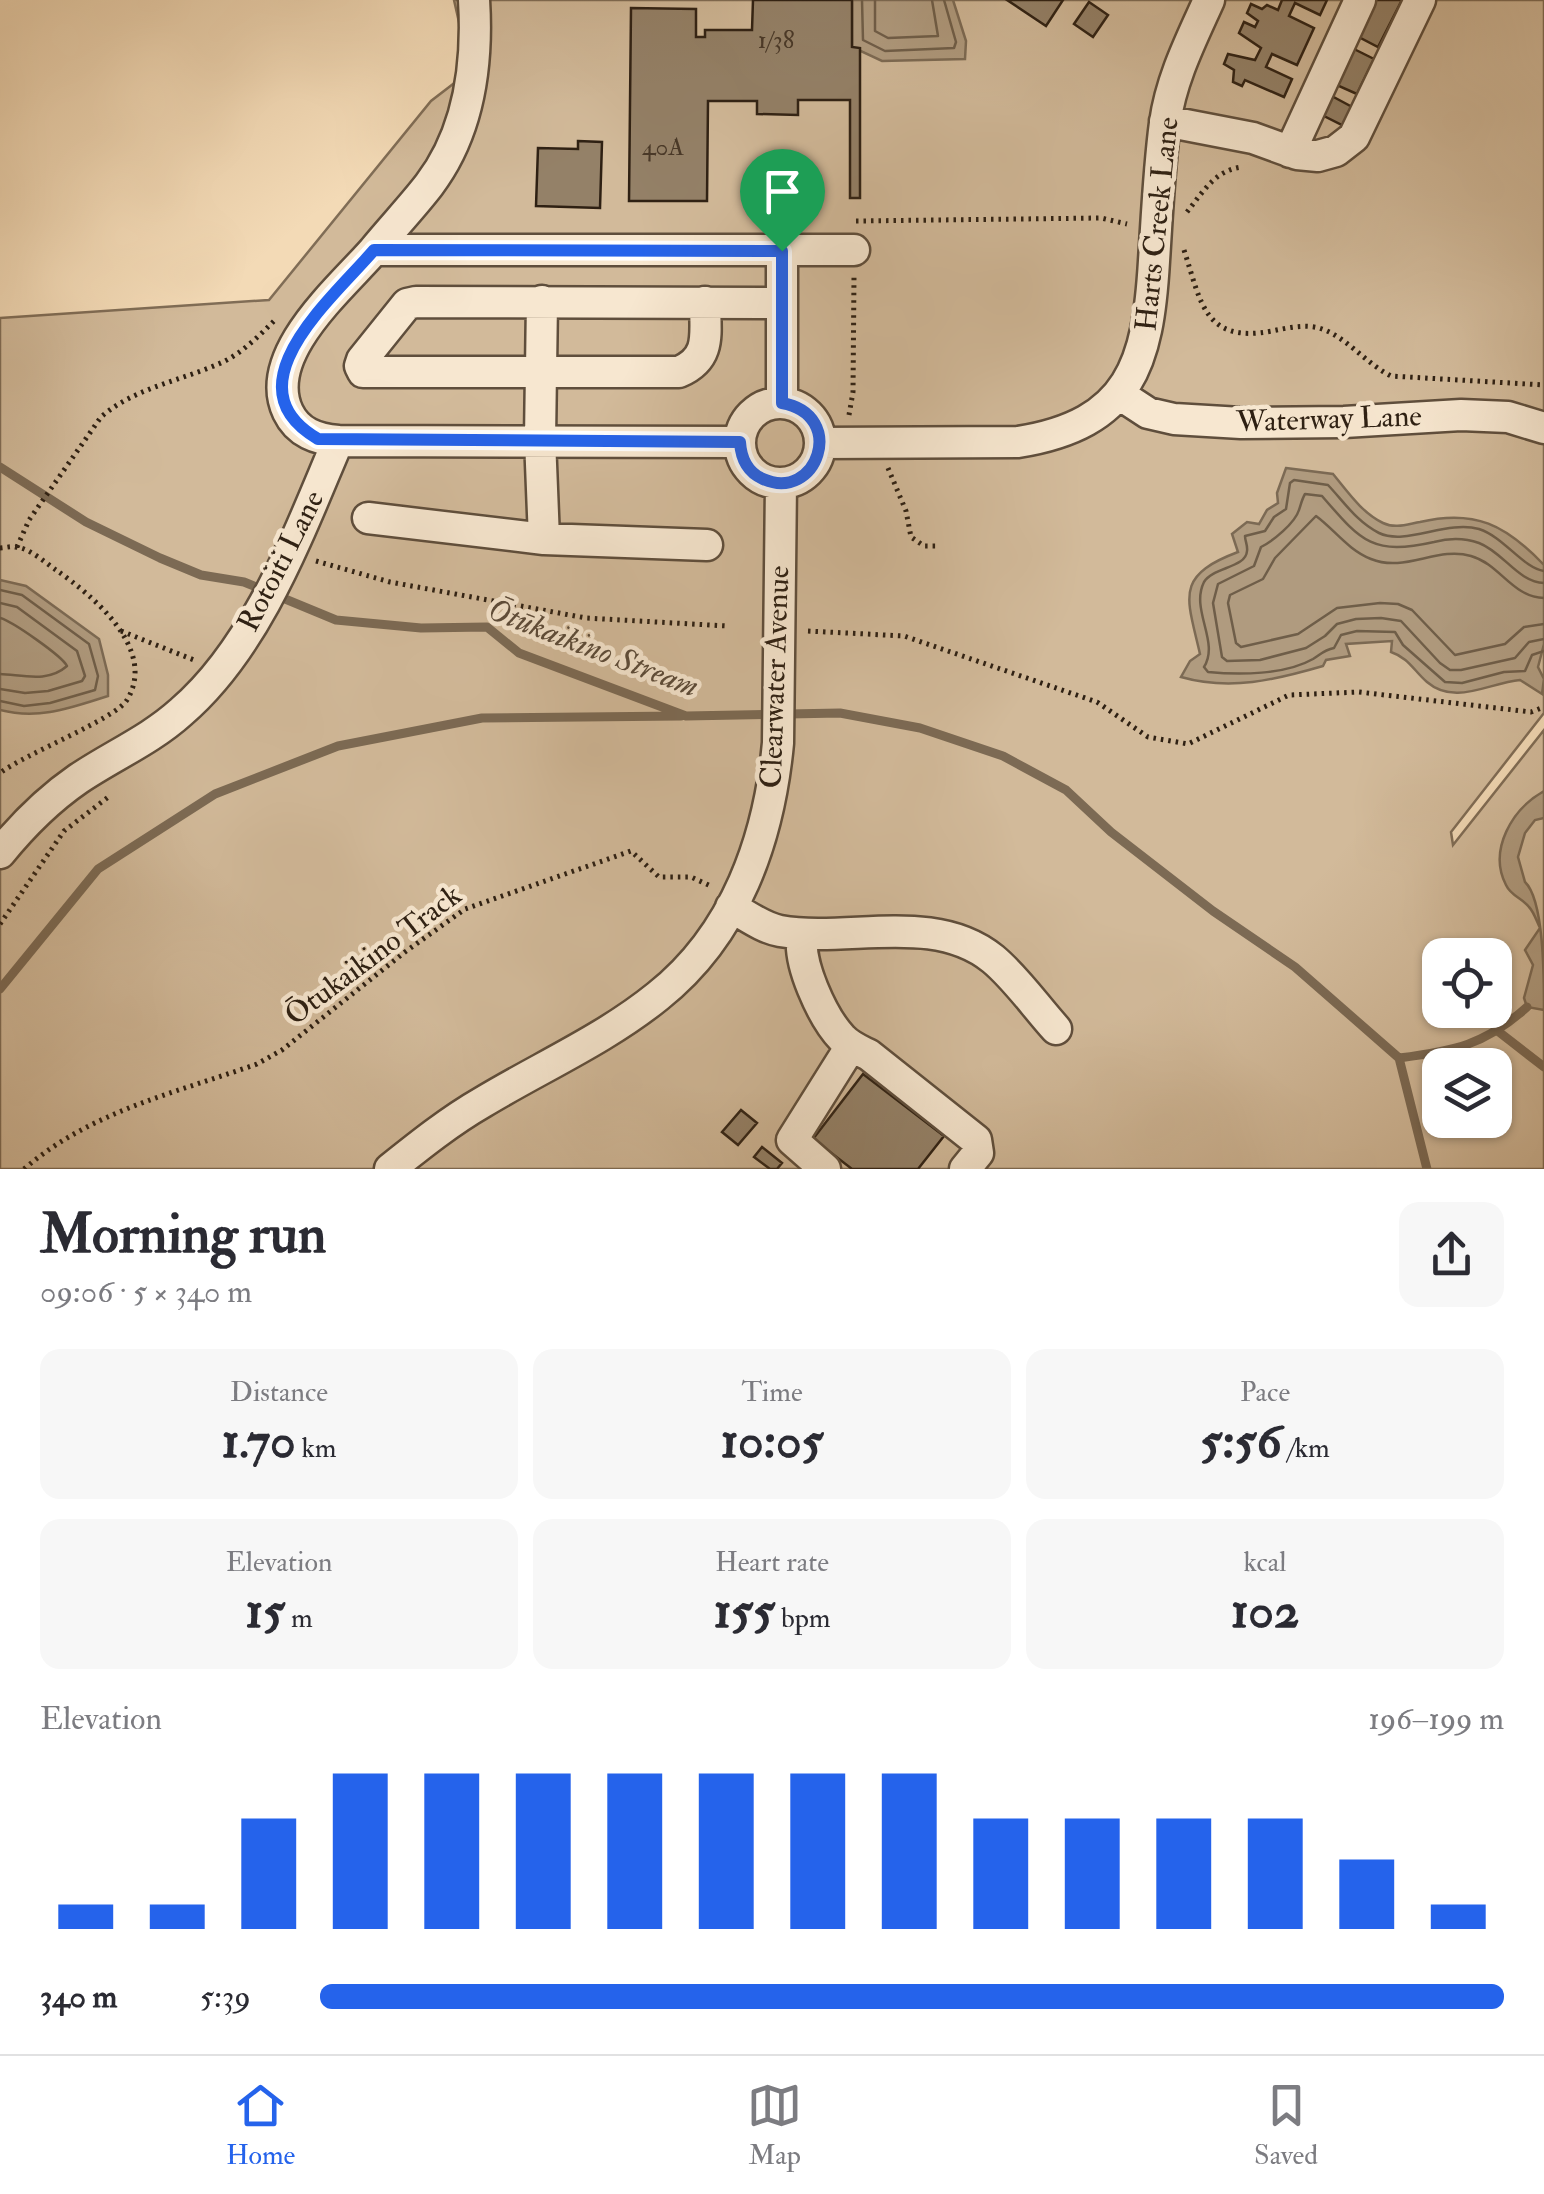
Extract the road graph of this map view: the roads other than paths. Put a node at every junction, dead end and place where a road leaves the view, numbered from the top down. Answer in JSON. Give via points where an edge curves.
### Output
{"nodes":[{"id":1,"x":474,"y":0,"type":"edge"},
{"id":2,"x":1209,"y":0,"type":"edge"},
{"id":3,"x":1360,"y":0,"type":"edge"},
{"id":4,"x":1420,"y":0,"type":"edge"},
{"id":5,"x":1165,"y":122,"type":"junction"},
{"id":6,"x":1290,"y":152,"type":"junction"},
{"id":7,"x":374,"y":250,"type":"junction"},
{"id":8,"x":854,"y":250,"type":"dead end"},
{"id":9,"x":782,"y":251,"type":"junction"},
{"id":10,"x":542,"y":301,"type":"junction"},
{"id":11,"x":705,"y":302,"type":"junction"},
{"id":12,"x":782,"y":302,"type":"junction"},
{"id":13,"x":542,"y":371,"type":"junction"},
{"id":14,"x":1119,"y":394,"type":"junction"},
{"id":15,"x":782,"y":403,"type":"junction"},
{"id":16,"x":1544,"y":428,"type":"edge"},
{"id":17,"x":540,"y":439,"type":"junction"},
{"id":18,"x":338,"y":441,"type":"junction"},
{"id":19,"x":740,"y":442,"type":"junction"},
{"id":20,"x":820,"y":443,"type":"junction"},
{"id":21,"x":781,"y":483,"type":"junction"},
{"id":22,"x":368,"y":518,"type":"dead end"},
{"id":23,"x":544,"y":538,"type":"junction"},
{"id":24,"x":707,"y":545,"type":"dead end"},
{"id":25,"x":0,"y":853,"type":"edge"},
{"id":26,"x":734,"y":903,"type":"junction"},
{"id":27,"x":803,"y":934,"type":"junction"},
{"id":28,"x":1056,"y":1029,"type":"dead end"},
{"id":29,"x":851,"y":1046,"type":"junction"},
{"id":30,"x":396,"y":1167,"type":"edge"},
{"id":31,"x":825,"y":1169,"type":"edge"},
{"id":32,"x":965,"y":1169,"type":"edge"}],
"edges":[{"from":1,"to":7,"type":"street","via":[[473,86],[456,133],[432,181]]},
{"from":2,"to":5,"type":"street","name":"Harts Creek Lane","via":[[1172,86]]},
{"from":3,"to":6,"type":"street"},
{"from":4,"to":6,"type":"street","via":[[1354,138],[1318,156]]},
{"from":5,"to":6,"type":"street"},
{"from":5,"to":14,"type":"street","name":"Harts Creek Lane","via":[[1151,311],[1144,348]]},
{"from":7,"to":9,"type":"street"},
{"from":7,"to":18,"type":"street","via":[[285,362],[284,402],[292,419],[318,439]]},
{"from":8,"to":9,"type":"street"},
{"from":9,"to":12,"type":"street"},
{"from":10,"to":11,"type":"street"},
{"from":10,"to":13,"type":"street"},
{"from":10,"to":13,"type":"street","via":[[408,304],[360,366],[363,372]]},
{"from":11,"to":12,"type":"street"},
{"from":11,"to":13,"type":"street","via":[[702,354],[680,372]]},
{"from":12,"to":15,"type":"street"},
{"from":13,"to":17,"type":"street"},
{"from":14,"to":16,"type":"street","name":"Waterway Lane","via":[[1148,413],[1174,419],[1344,422],[1461,414]]},
{"from":14,"to":20,"type":"street","name":"Harts Creek Lane","via":[[1075,426],[1018,442]]},
{"from":15,"to":19,"type":"street","via":[[748,418]]},
{"from":15,"to":20,"type":"street","via":[[813,420]]},
{"from":17,"to":18,"type":"street"},
{"from":17,"to":19,"type":"street"},
{"from":17,"to":23,"type":"street"},
{"from":18,"to":25,"type":"street","name":"Rotoiti Lane","via":[[298,554],[221,668],[182,712],[78,780]]},
{"from":19,"to":21,"type":"street","via":[[747,467]]},
{"from":20,"to":21,"type":"street","via":[[813,466]]},
{"from":21,"to":26,"type":"street","name":"Clearwater Avenue","via":[[778,742],[768,817]]},
{"from":22,"to":23,"type":"street"},
{"from":23,"to":24,"type":"street"},
{"from":26,"to":27,"type":"street","via":[[774,930]]},
{"from":26,"to":30,"type":"street","name":"Clearwater Avenue","via":[[691,964],[660,994],[478,1105]]},
{"from":27,"to":28,"type":"street","via":[[906,932],[962,942],[993,959]]},
{"from":27,"to":29,"type":"street","via":[[801,956],[812,984],[831,1024]]},
{"from":29,"to":31,"type":"street","via":[[792,1140]]},
{"from":29,"to":32,"type":"street","via":[[976,1140],[978,1153]]}]}
